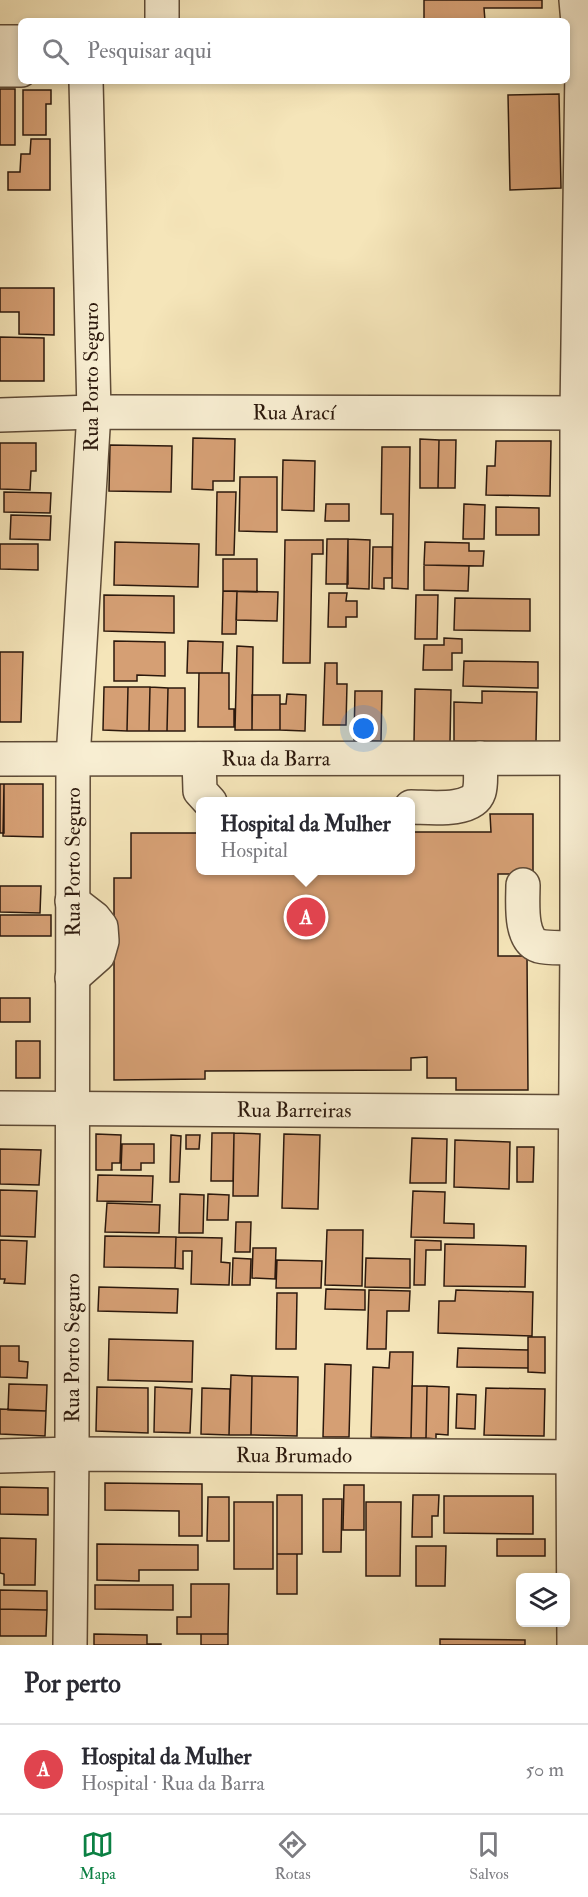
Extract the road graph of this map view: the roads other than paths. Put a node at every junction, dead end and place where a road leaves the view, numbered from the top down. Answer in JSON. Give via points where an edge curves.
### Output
{"nodes":[{"id":1,"x":162,"y":0,"type":"edge"},
{"id":2,"x":576,"y":0,"type":"edge"},
{"id":3,"x":162,"y":18,"type":"edge"},
{"id":4,"x":0,"y":42,"type":"edge"},
{"id":5,"x":18,"y":42,"type":"edge"},
{"id":6,"x":579,"y":53,"type":"edge"},
{"id":7,"x":0,"y":70,"type":"edge"},
{"id":8,"x":18,"y":70,"type":"edge"},
{"id":9,"x":86,"y":84,"type":"edge"},
{"id":10,"x":94,"y":412,"type":"junction"},
{"id":11,"x":583,"y":413,"type":"edge"},
{"id":12,"x":0,"y":415,"type":"edge"},
{"id":13,"x":480,"y":758,"type":"junction"},
{"id":14,"x":583,"y":758,"type":"edge"},
{"id":15,"x":0,"y":759,"type":"edge"},
{"id":16,"x":73,"y":759,"type":"junction"},
{"id":17,"x":199,"y":759,"type":"junction"},
{"id":18,"x":206,"y":797,"type":"edge"},
{"id":19,"x":415,"y":807,"type":"edge"},
{"id":20,"x":524,"y":885,"type":"dead end"},
{"id":21,"x":577,"y":948,"type":"junction"},
{"id":22,"x":71,"y":1107,"type":"junction"},
{"id":23,"x":0,"y":1108,"type":"edge"},
{"id":24,"x":582,"y":1112,"type":"edge"},
{"id":25,"x":72,"y":1454,"type":"junction"},
{"id":26,"x":0,"y":1456,"type":"edge"},
{"id":27,"x":581,"y":1457,"type":"edge"},
{"id":28,"x":70,"y":1645,"type":"edge"},
{"id":29,"x":574,"y":1645,"type":"edge"}],
"edges":[{"from":1,"to":3,"type":"street"},
{"from":2,"to":6,"type":"street"},
{"from":4,"to":5,"type":"street"},
{"from":6,"to":11,"type":"street"},
{"from":7,"to":8,"type":"street"},
{"from":9,"to":10,"type":"street","name":"Rua Porto Seguro"},
{"from":10,"to":11,"type":"street","name":"Rua Arací"},
{"from":10,"to":12,"type":"street","name":"Rua Arací"},
{"from":10,"to":16,"type":"street","name":"Rua Porto Seguro"},
{"from":11,"to":14,"type":"street"},
{"from":13,"to":14,"type":"street","name":"Rua da Barra"},
{"from":13,"to":17,"type":"street","name":"Rua da Barra"},
{"from":13,"to":19,"type":"street","via":[[479,791],[472,800],[461,807]]},
{"from":14,"to":21,"type":"street"},
{"from":15,"to":16,"type":"street","name":"Rua da Barra"},
{"from":16,"to":17,"type":"street","name":"Rua da Barra"},
{"from":16,"to":22,"type":"street","name":"Rua Porto Seguro"},
{"from":17,"to":18,"type":"street","via":[[200,791]]},
{"from":20,"to":21,"type":"street","via":[[523,918],[529,938],[539,946]]},
{"from":21,"to":24,"type":"street"},
{"from":22,"to":23,"type":"street","name":"Rua Barreiras"},
{"from":22,"to":24,"type":"street","name":"Rua Barreiras"},
{"from":22,"to":25,"type":"street","name":"Rua Porto Seguro"},
{"from":24,"to":27,"type":"street"},
{"from":25,"to":26,"type":"street","name":"Rua Brumado"},
{"from":25,"to":27,"type":"street","name":"Rua Brumado"},
{"from":25,"to":28,"type":"street","name":"Rua Porto Seguro"},
{"from":27,"to":29,"type":"street"}]}
